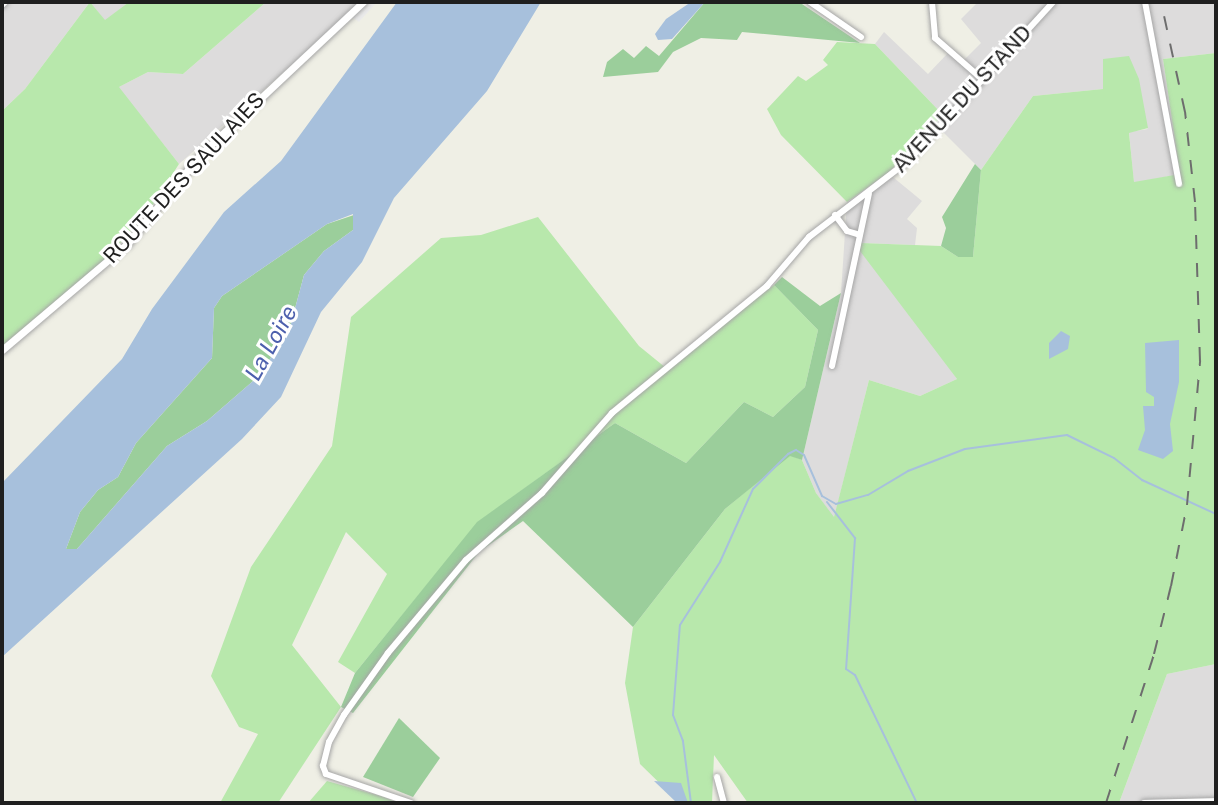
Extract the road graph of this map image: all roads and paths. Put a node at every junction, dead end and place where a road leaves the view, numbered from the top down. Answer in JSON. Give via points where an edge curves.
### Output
{"nodes":[{"id":1,"x":363,"y":2,"type":"edge"},
{"id":2,"x":810,"y":2,"type":"edge"},
{"id":3,"x":932,"y":2,"type":"edge"},
{"id":4,"x":1145,"y":2,"type":"edge"},
{"id":5,"x":1048,"y":4,"type":"edge"},
{"id":6,"x":861,"y":37,"type":"dead end"},
{"id":7,"x":982,"y":79,"type":"junction"},
{"id":8,"x":1179,"y":184,"type":"dead end"},
{"id":9,"x":869,"y":194,"type":"junction"},
{"id":10,"x":835,"y":215,"type":"junction"},
{"id":11,"x":857,"y":234,"type":"junction"},
{"id":12,"x":2,"y":350,"type":"edge"},
{"id":13,"x":832,"y":366,"type":"dead end"},
{"id":14,"x":717,"y":777,"type":"dead end"},
{"id":15,"x":1216,"y":793,"type":"edge"},
{"id":16,"x":1207,"y":798,"type":"junction"},
{"id":17,"x":1216,"y":801,"type":"edge"},
{"id":18,"x":411,"y":803,"type":"edge"},
{"id":19,"x":724,"y":803,"type":"edge"},
{"id":20,"x":1144,"y":803,"type":"edge"}],
"edges":[{"from":1,"to":12,"type":"street","name":"ROUTE DES SAULAIES","via":[[200,155],[127,244]]},
{"from":2,"to":6,"type":"street"},
{"from":3,"to":7,"type":"street","via":[[935,38]]},
{"from":4,"to":8,"type":"street"},
{"from":5,"to":7,"type":"street","name":"AVENUE DU STAND"},
{"from":7,"to":9,"type":"street","name":"AVENUE DU STAND","via":[[908,161]]},
{"from":9,"to":10,"type":"street","name":"AVENUE DU STAND"},
{"from":9,"to":11,"type":"street"},
{"from":10,"to":11,"type":"street","via":[[848,231]]},
{"from":10,"to":18,"type":"street","name":"AVENUE DU STAND","via":[[808,237],[767,286],[612,413],[541,493],[466,560],[388,653],[328,742],[323,766],[326,774]]},
{"from":11,"to":13,"type":"street"},
{"from":14,"to":19,"type":"street"},
{"from":15,"to":16,"type":"street"},
{"from":16,"to":17,"type":"street"},
{"from":16,"to":20,"type":"street"}]}
